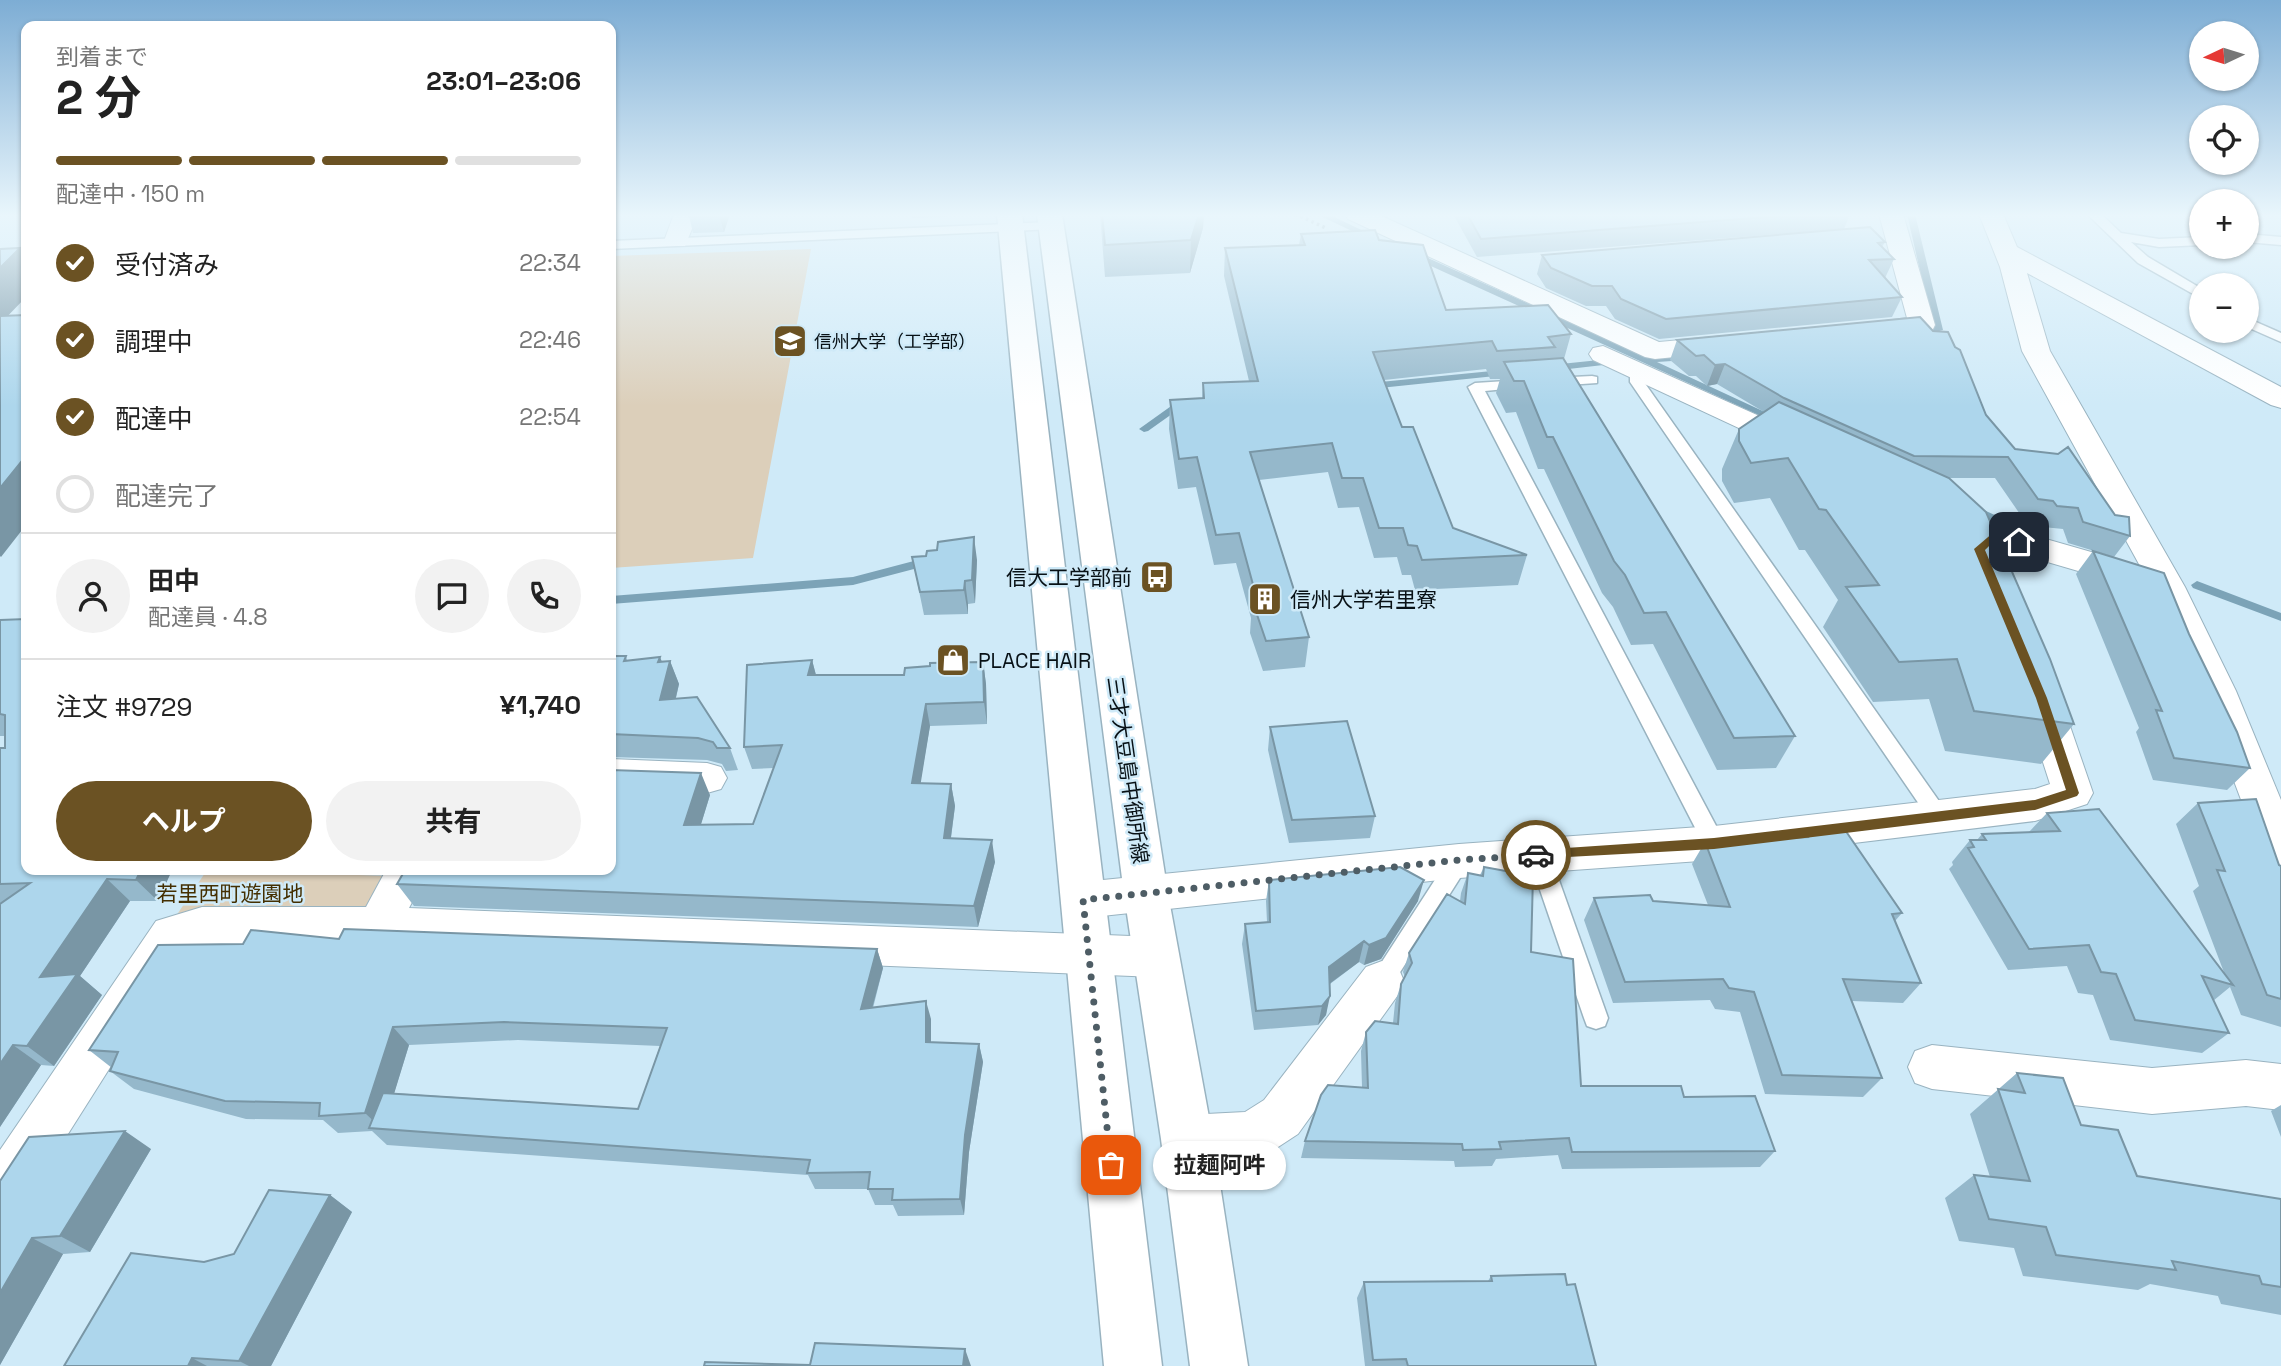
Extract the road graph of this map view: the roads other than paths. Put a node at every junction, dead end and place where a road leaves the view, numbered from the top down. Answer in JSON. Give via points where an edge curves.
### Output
{"nodes":[{"id":1,"x":1015,"y":278,"type":"edge"},
{"id":2,"x":1057,"y":278,"type":"edge"},
{"id":3,"x":1471,"y":278,"type":"edge"},
{"id":4,"x":1493,"y":278,"type":"edge"},
{"id":5,"x":1909,"y":278,"type":"edge"},
{"id":6,"x":2014,"y":278,"type":"edge"},
{"id":7,"x":2056,"y":278,"type":"edge"},
{"id":8,"x":2173,"y":278,"type":"edge"},
{"id":9,"x":1480,"y":283,"type":"junction"},
{"id":10,"x":2189,"y":287,"type":"edge"},
{"id":11,"x":2259,"y":328,"type":"edge"},
{"id":12,"x":1855,"y":331,"type":"edge"},
{"id":13,"x":2281,"y":338,"type":"edge"},
{"id":14,"x":1748,"y":341,"type":"edge"},
{"id":15,"x":1637,"y":370,"type":"junction"},
{"id":16,"x":1592,"y":380,"type":"dead end"},
{"id":17,"x":2281,"y":399,"type":"edge"},
{"id":18,"x":1822,"y":455,"type":"edge"},
{"id":19,"x":2168,"y":587,"type":"junction"},
{"id":20,"x":2005,"y":611,"type":"edge"},
{"id":21,"x":2026,"y":661,"type":"edge"},
{"id":22,"x":616,"y":774,"type":"edge"},
{"id":23,"x":707,"y":778,"type":"dead end"},
{"id":24,"x":1939,"y":817,"type":"junction"},
{"id":25,"x":1714,"y":844,"type":"junction"},
{"id":26,"x":2281,"y":850,"type":"edge"},
{"id":27,"x":1539,"y":855,"type":"junction"},
{"id":28,"x":1459,"y":860,"type":"junction"},
{"id":29,"x":405,"y":875,"type":"edge"},
{"id":30,"x":1146,"y":894,"type":"junction"},
{"id":31,"x":1083,"y":900,"type":"junction"},
{"id":32,"x":378,"y":926,"type":"junction"},
{"id":33,"x":1088,"y":954,"type":"junction"},
{"id":34,"x":1156,"y":957,"type":"junction"},
{"id":35,"x":1382,"y":981,"type":"joint"},
{"id":36,"x":1596,"y":1018,"type":"dead end"},
{"id":37,"x":1932,"y":1067,"type":"dead end"},
{"id":38,"x":2281,"y":1087,"type":"edge"},
{"id":39,"x":1186,"y":1139,"type":"junction"},
{"id":40,"x":0,"y":1195,"type":"edge"},
{"id":41,"x":1133,"y":1366,"type":"edge"},
{"id":42,"x":1219,"y":1366,"type":"edge"}],
"edges":[{"from":1,"to":31,"type":"main road"},
{"from":2,"to":30,"type":"main road","name":"三才大豆島中御所線"},
{"from":3,"to":9,"type":"street"},
{"from":4,"to":9,"type":"street"},
{"from":5,"to":12,"type":"street","via":[[1922,325]]},
{"from":6,"to":19,"type":"street","via":[[2036,351]]},
{"from":7,"to":17,"type":"street"},
{"from":8,"to":10,"type":"lane"},
{"from":9,"to":14,"type":"street","via":[[1655,351]]},
{"from":9,"to":15,"type":"street"},
{"from":11,"to":13,"type":"lane"},
{"from":15,"to":18,"type":"street"},
{"from":15,"to":24,"type":"lane","via":[[1637,382]]},
{"from":16,"to":25,"type":"lane","via":[[1475,387]]},
{"from":19,"to":20,"type":"street","via":[[1982,529],[1979,549]]},
{"from":19,"to":26,"type":"street","via":[[2218,691]]},
{"from":21,"to":24,"type":"street","via":[[2073,793],[2035,805]]},
{"from":22,"to":23,"type":"street"},
{"from":24,"to":25,"type":"street"},
{"from":25,"to":27,"type":"street"},
{"from":27,"to":28,"type":"street"},
{"from":27,"to":36,"type":"lane"},
{"from":28,"to":30,"type":"street"},
{"from":28,"to":35,"type":"lane"},
{"from":29,"to":32,"type":"street"},
{"from":30,"to":31,"type":"street"},
{"from":30,"to":34,"type":"main road","name":"三才大豆島中御所線"},
{"from":31,"to":33,"type":"main road"},
{"from":32,"to":33,"type":"street"},
{"from":32,"to":40,"type":"street","via":[[202,926],[171,934]]},
{"from":33,"to":34,"type":"street"},
{"from":33,"to":41,"type":"main road"},
{"from":34,"to":39,"type":"main road","name":"三才大豆島中御所線"},
{"from":35,"to":39,"type":"street","via":[[1281,1117],[1252,1136]]},
{"from":37,"to":38,"type":"street","via":[[2152,1091],[2246,1083]]},
{"from":39,"to":42,"type":"main road","name":"三才大豆島中御所線"}]}
